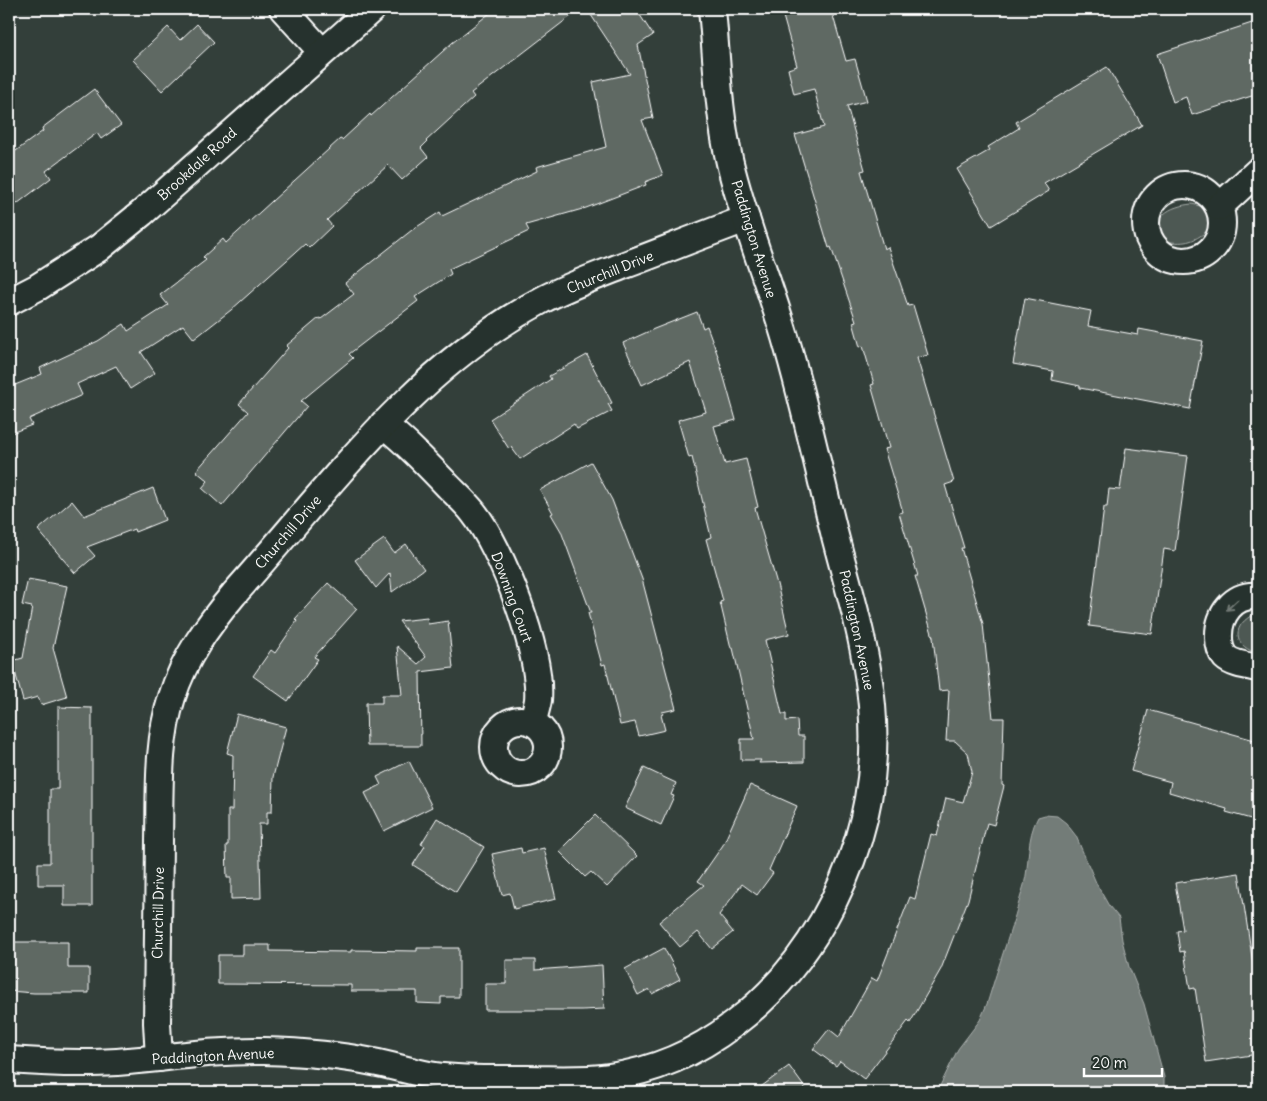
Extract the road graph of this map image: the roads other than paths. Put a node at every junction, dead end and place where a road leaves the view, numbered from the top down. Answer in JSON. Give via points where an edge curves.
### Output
{"nodes":[{"id":1,"x":283,"y":9,"type":"edge"},
{"id":2,"x":372,"y":9,"type":"edge"},
{"id":3,"x":712,"y":9,"type":"edge"},
{"id":4,"x":322,"y":52,"type":"junction"},
{"id":5,"x":1258,"y":171,"type":"edge"},
{"id":6,"x":1218,"y":207,"type":"dead end"},
{"id":7,"x":746,"y":219,"type":"junction"},
{"id":8,"x":9,"y":302,"type":"edge"},
{"id":9,"x":383,"y":424,"type":"junction"},
{"id":10,"x":1258,"y":596,"type":"edge"},
{"id":11,"x":1258,"y":668,"type":"edge"},
{"id":12,"x":533,"y":722,"type":"dead end"},
{"id":13,"x":159,"y":1058,"type":"junction"},
{"id":14,"x":9,"y":1060,"type":"edge"}],
"edges":[{"from":1,"to":4,"type":"street"},
{"from":2,"to":4,"type":"street","name":"Brookdale Road"},
{"from":3,"to":7,"type":"street","name":"Paddington Avenue","via":[[724,128]]},
{"from":4,"to":8,"type":"street","name":"Brookdale Road","via":[[99,248]]},
{"from":5,"to":6,"type":"street"},
{"from":7,"to":9,"type":"street","name":"Churchill Drive","via":[[540,301],[453,359]]},
{"from":7,"to":13,"type":"street","name":"Paddington Avenue","via":[[799,388],[861,640],[872,708],[870,790],[859,839],[837,896],[810,943],[788,972],[729,1028],[667,1064],[608,1078],[471,1079],[434,1076],[369,1061],[260,1051]]},
{"from":9,"to":12,"type":"street","name":"Downing Court","via":[[412,447],[473,512],[503,564],[525,623],[533,656],[538,700]]},
{"from":9,"to":13,"type":"street","name":"Churchill Drive","via":[[211,622],[192,651],[171,698],[165,725],[160,792]]},
{"from":10,"to":11,"type":"street","one_way":true,"via":[[1245,596],[1229,607],[1218,630],[1219,643],[1226,657]]},
{"from":13,"to":14,"type":"street","name":"Paddington Avenue","via":[[90,1063]]}]}
